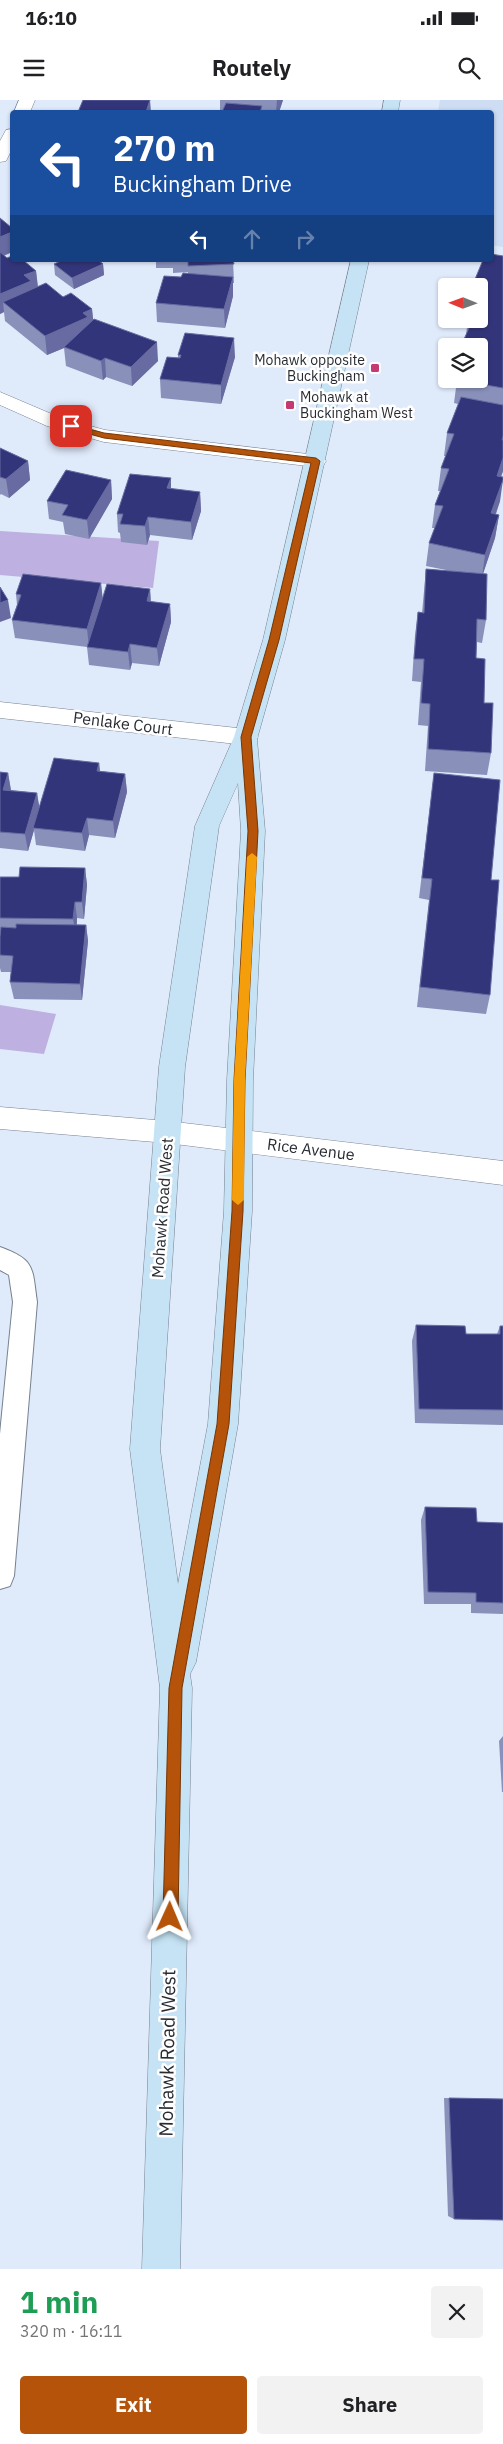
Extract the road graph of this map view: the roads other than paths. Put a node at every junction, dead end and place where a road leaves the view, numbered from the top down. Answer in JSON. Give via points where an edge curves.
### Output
{"nodes":[{"id":1,"x":10,"y":138,"type":"edge"},
{"id":2,"x":0,"y":157,"type":"edge"},
{"id":3,"x":360,"y":262,"type":"edge"},
{"id":4,"x":0,"y":398,"type":"edge"},
{"id":5,"x":316,"y":461,"type":"junction"},
{"id":6,"x":0,"y":710,"type":"edge"},
{"id":7,"x":246,"y":737,"type":"junction"},
{"id":8,"x":0,"y":1118,"type":"edge"},
{"id":9,"x":167,"y":1132,"type":"junction"},
{"id":10,"x":240,"y":1140,"type":"junction"},
{"id":11,"x":503,"y":1173,"type":"edge"},
{"id":12,"x":0,"y":1258,"type":"edge"},
{"id":13,"x":0,"y":1576,"type":"edge"},
{"id":14,"x":176,"y":1688,"type":"junction"},
{"id":15,"x":161,"y":2269,"type":"edge"}],
"edges":[{"from":1,"to":2,"type":"street"},
{"from":3,"to":5,"type":"main road","name":"Mohawk Road West"},
{"from":4,"to":5,"type":"street","via":[[54,422],[104,436]]},
{"from":5,"to":7,"type":"main road","name":"Mohawk Road West","via":[[274,640]]},
{"from":6,"to":7,"type":"street","name":"Penlake Court"},
{"from":7,"to":9,"type":"main road","name":"Mohawk Road West","via":[[207,826],[180,1009]]},
{"from":7,"to":10,"type":"main road","name":"Mohawk Road West","via":[[253,831],[240,1080]]},
{"from":8,"to":9,"type":"street","name":"Rice Avenue"},
{"from":9,"to":10,"type":"street","name":"Rice Avenue"},
{"from":9,"to":14,"type":"main road","name":"Mohawk Road West","via":[[145,1449]]},
{"from":10,"to":11,"type":"street","name":"Rice Avenue"},
{"from":10,"to":14,"type":"main road","name":"Mohawk Road West","via":[[223,1424]]},
{"from":12,"to":13,"type":"lane","via":[[20,1269],[25,1302]]},
{"from":14,"to":15,"type":"main road","name":"Mohawk Road West"}]}
